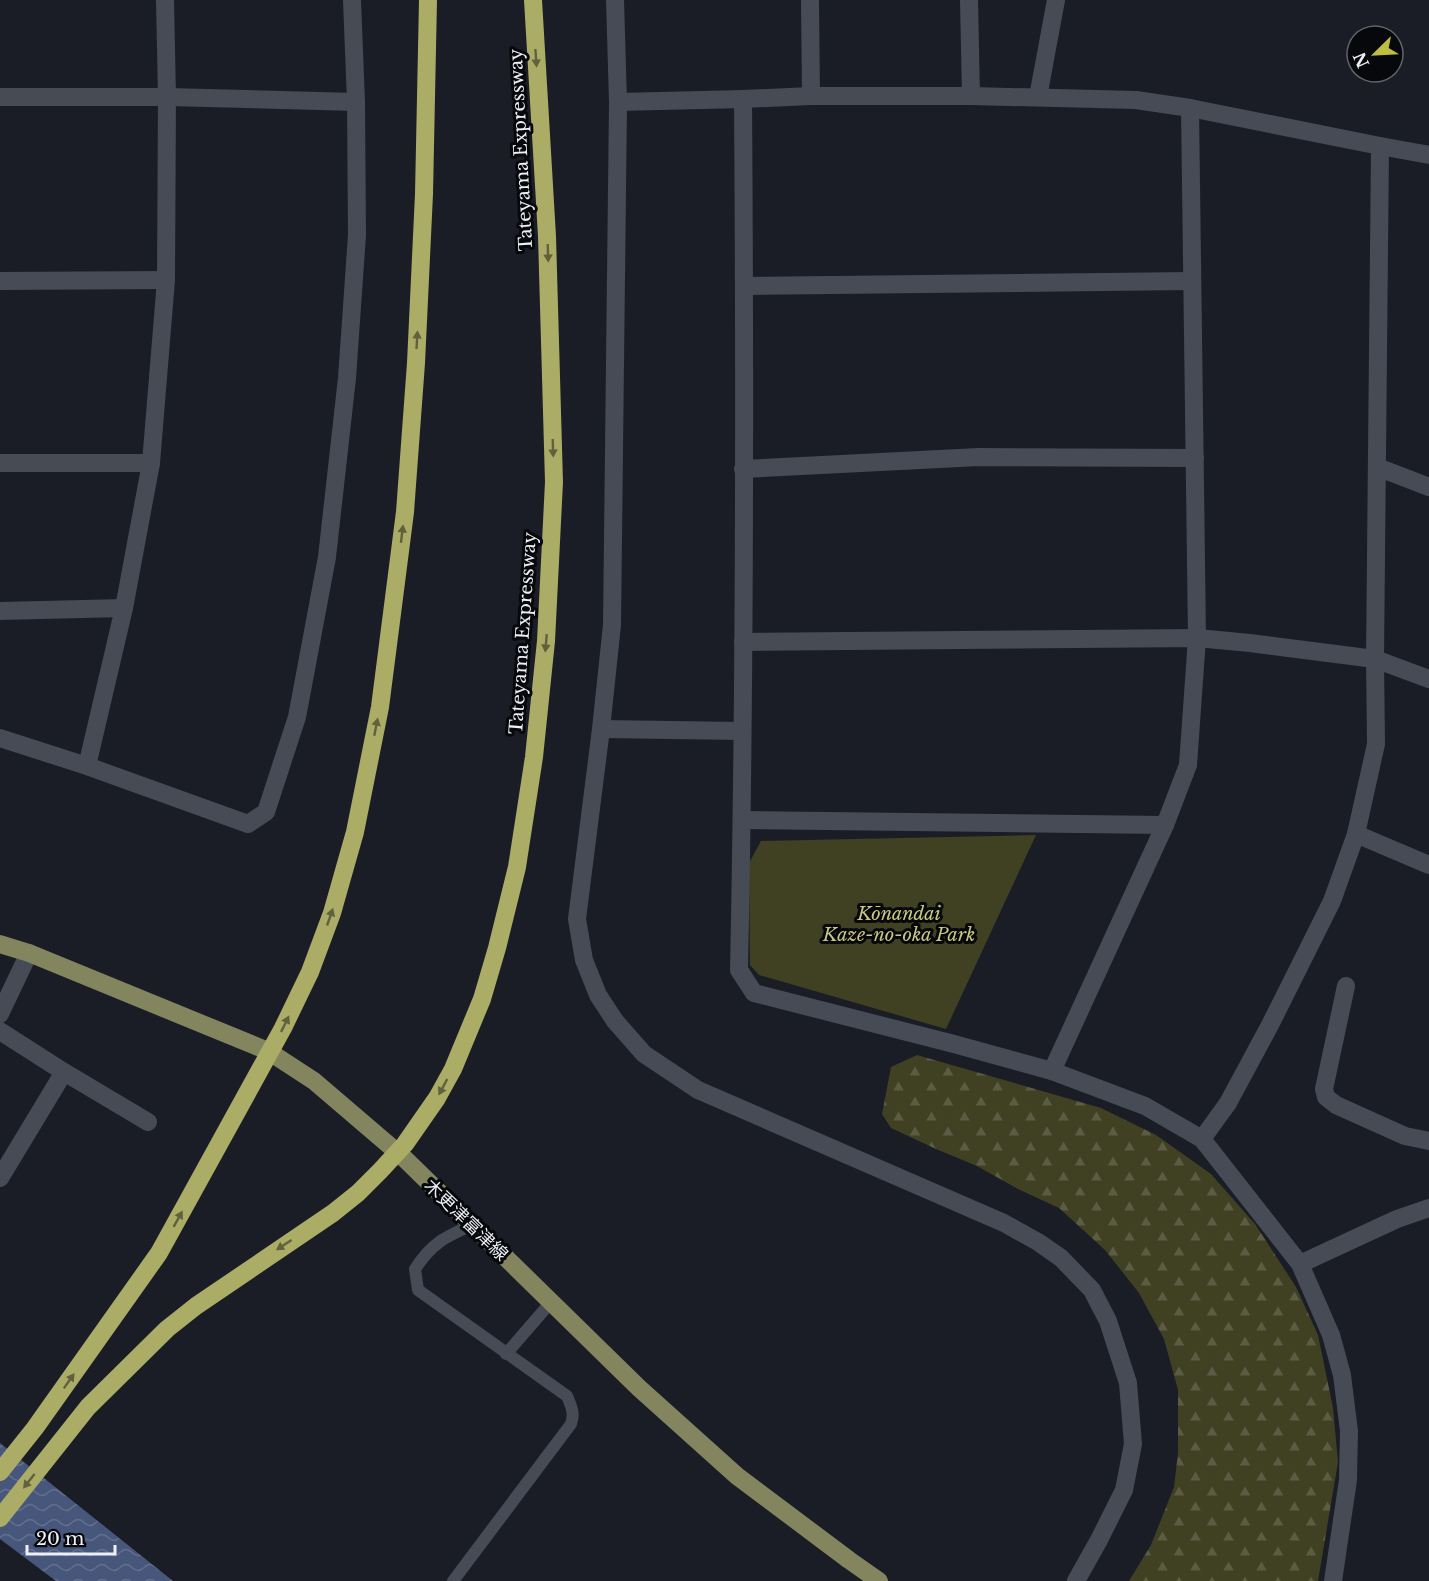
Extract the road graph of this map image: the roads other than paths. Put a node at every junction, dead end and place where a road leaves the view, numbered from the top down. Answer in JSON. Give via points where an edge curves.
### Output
{"nodes":[{"id":1,"x":165,"y":0,"type":"edge"},
{"id":2,"x":352,"y":0,"type":"edge"},
{"id":3,"x":428,"y":0,"type":"edge"},
{"id":4,"x":533,"y":0,"type":"edge"},
{"id":5,"x":615,"y":0,"type":"edge"},
{"id":6,"x":810,"y":0,"type":"edge"},
{"id":7,"x":969,"y":0,"type":"edge"},
{"id":8,"x":1056,"y":0,"type":"edge"},
{"id":9,"x":811,"y":96,"type":"junction"},
{"id":10,"x":971,"y":96,"type":"junction"},
{"id":11,"x":0,"y":97,"type":"edge"},
{"id":12,"x":167,"y":97,"type":"junction"},
{"id":13,"x":1038,"y":97,"type":"junction"},
{"id":14,"x":743,"y":99,"type":"junction"},
{"id":15,"x":356,"y":102,"type":"junction"},
{"id":16,"x":618,"y":102,"type":"junction"},
{"id":17,"x":1190,"y":108,"type":"junction"},
{"id":18,"x":1380,"y":146,"type":"junction"},
{"id":19,"x":1429,"y":155,"type":"edge"},
{"id":20,"x":166,"y":280,"type":"junction"},
{"id":21,"x":0,"y":281,"type":"edge"},
{"id":22,"x":1192,"y":281,"type":"junction"},
{"id":23,"x":744,"y":286,"type":"junction"},
{"id":24,"x":1194,"y":459,"type":"junction"},
{"id":25,"x":0,"y":463,"type":"edge"},
{"id":26,"x":151,"y":463,"type":"junction"},
{"id":27,"x":1377,"y":467,"type":"junction"},
{"id":28,"x":743,"y":470,"type":"junction"},
{"id":29,"x":1429,"y":487,"type":"edge"},
{"id":30,"x":124,"y":608,"type":"junction"},
{"id":31,"x":0,"y":611,"type":"edge"},
{"id":32,"x":1197,"y":638,"type":"junction"},
{"id":33,"x":743,"y":642,"type":"junction"},
{"id":34,"x":1375,"y":659,"type":"junction"},
{"id":35,"x":1429,"y":679,"type":"edge"},
{"id":36,"x":601,"y":729,"type":"junction"},
{"id":37,"x":742,"y":731,"type":"junction"},
{"id":38,"x":0,"y":738,"type":"edge"},
{"id":39,"x":87,"y":766,"type":"junction"},
{"id":40,"x":742,"y":820,"type":"junction"},
{"id":41,"x":1165,"y":825,"type":"junction"},
{"id":42,"x":1356,"y":834,"type":"junction"},
{"id":43,"x":1429,"y":865,"type":"edge"},
{"id":44,"x":0,"y":944,"type":"edge"},
{"id":45,"x":29,"y":953,"type":"junction"},
{"id":46,"x":1346,"y":986,"type":"dead end"},
{"id":47,"x":0,"y":1014,"type":"edge"},
{"id":48,"x":0,"y":1031,"type":"edge"},
{"id":49,"x":1052,"y":1071,"type":"junction"},
{"id":50,"x":64,"y":1072,"type":"junction"},
{"id":51,"x":148,"y":1122,"type":"dead end"},
{"id":52,"x":1202,"y":1139,"type":"junction"},
{"id":53,"x":1429,"y":1141,"type":"edge"},
{"id":54,"x":0,"y":1178,"type":"edge"},
{"id":55,"x":1429,"y":1208,"type":"edge"},
{"id":56,"x":472,"y":1225,"type":"junction"},
{"id":57,"x":1300,"y":1264,"type":"junction"},
{"id":58,"x":551,"y":1302,"type":"junction"},
{"id":59,"x":506,"y":1354,"type":"junction"},
{"id":60,"x":0,"y":1472,"type":"edge"},
{"id":61,"x":0,"y":1518,"type":"edge"},
{"id":62,"x":453,"y":1581,"type":"edge"},
{"id":63,"x":879,"y":1581,"type":"edge"},
{"id":64,"x":1076,"y":1581,"type":"edge"},
{"id":65,"x":1333,"y":1581,"type":"edge"}],
"edges":[{"from":1,"to":12,"type":"street"},
{"from":2,"to":15,"type":"street"},
{"from":60,"to":3,"type":"highway","one_way":true,"via":[[159,1253],[283,1028],[332,913],[355,832],[380,707],[405,512],[424,205]]},
{"from":4,"to":61,"type":"highway","name":"Tateyama Expressway","one_way":true,"via":[[547,236],[554,482],[546,641],[534,757],[516,867],[482,999],[437,1098],[405,1144],[366,1186],[167,1329],[88,1407]]},
{"from":5,"to":16,"type":"street"},
{"from":6,"to":9,"type":"street"},
{"from":7,"to":10,"type":"street"},
{"from":8,"to":13,"type":"street"},
{"from":9,"to":10,"type":"street"},
{"from":9,"to":14,"type":"street"},
{"from":10,"to":13,"type":"street"},
{"from":11,"to":12,"type":"street"},
{"from":12,"to":15,"type":"street"},
{"from":12,"to":20,"type":"street"},
{"from":13,"to":17,"type":"street","via":[[1136,100]]},
{"from":14,"to":16,"type":"street"},
{"from":14,"to":23,"type":"street"},
{"from":15,"to":39,"type":"street","via":[[357,236],[347,378],[327,556],[297,717],[266,812],[248,824]]},
{"from":16,"to":36,"type":"street","via":[[612,625]]},
{"from":17,"to":18,"type":"street"},
{"from":17,"to":22,"type":"street"},
{"from":18,"to":19,"type":"street"},
{"from":18,"to":27,"type":"street"},
{"from":20,"to":21,"type":"street"},
{"from":20,"to":26,"type":"street"},
{"from":22,"to":23,"type":"street"},
{"from":22,"to":24,"type":"street"},
{"from":23,"to":28,"type":"street"},
{"from":24,"to":28,"type":"street","via":[[979,457]]},
{"from":24,"to":32,"type":"street"},
{"from":25,"to":26,"type":"street"},
{"from":26,"to":30,"type":"street"},
{"from":27,"to":29,"type":"street"},
{"from":27,"to":34,"type":"street"},
{"from":28,"to":33,"type":"street"},
{"from":30,"to":31,"type":"street"},
{"from":30,"to":39,"type":"street"},
{"from":32,"to":33,"type":"street"},
{"from":32,"to":34,"type":"street"},
{"from":32,"to":41,"type":"street","via":[[1188,765]]},
{"from":33,"to":37,"type":"street"},
{"from":34,"to":35,"type":"street"},
{"from":34,"to":42,"type":"street","via":[[1376,744]]},
{"from":36,"to":37,"type":"street"},
{"from":36,"to":64,"type":"street","via":[[576,919],[584,960],[598,995],[615,1021],[644,1054],[698,1090],[1004,1223],[1061,1258],[1092,1290],[1108,1321],[1128,1383],[1133,1444],[1124,1490]]},
{"from":37,"to":40,"type":"street"},
{"from":38,"to":39,"type":"street"},
{"from":40,"to":41,"type":"street"},
{"from":40,"to":49,"type":"street","via":[[739,970],[754,993]]},
{"from":41,"to":49,"type":"street"},
{"from":42,"to":43,"type":"street"},
{"from":42,"to":52,"type":"street","via":[[1332,901],[1270,1025],[1228,1103]]},
{"from":44,"to":45,"type":"main road","name":"木更津富津線"},
{"from":45,"to":47,"type":"street"},
{"from":45,"to":56,"type":"main road","name":"木更津富津線","via":[[268,1051],[314,1081],[404,1158]]},
{"from":46,"to":53,"type":"street","via":[[1324,1089],[1326,1097],[1405,1136]]},
{"from":48,"to":50,"type":"street"},
{"from":49,"to":52,"type":"street","via":[[1144,1106]]},
{"from":50,"to":51,"type":"street"},
{"from":50,"to":54,"type":"street"},
{"from":52,"to":57,"type":"street"},
{"from":55,"to":57,"type":"street"},
{"from":56,"to":58,"type":"main road","name":"木更津富津線"},
{"from":56,"to":59,"type":"lane","via":[[444,1237],[424,1255],[415,1269],[418,1290]]},
{"from":57,"to":65,"type":"street","via":[[1331,1335],[1342,1375],[1349,1431],[1348,1480]]},
{"from":58,"to":59,"type":"lane"},
{"from":58,"to":63,"type":"main road","name":"木更津富津線","via":[[737,1476]]},
{"from":59,"to":62,"type":"lane","via":[[567,1396],[573,1417]]}]}
